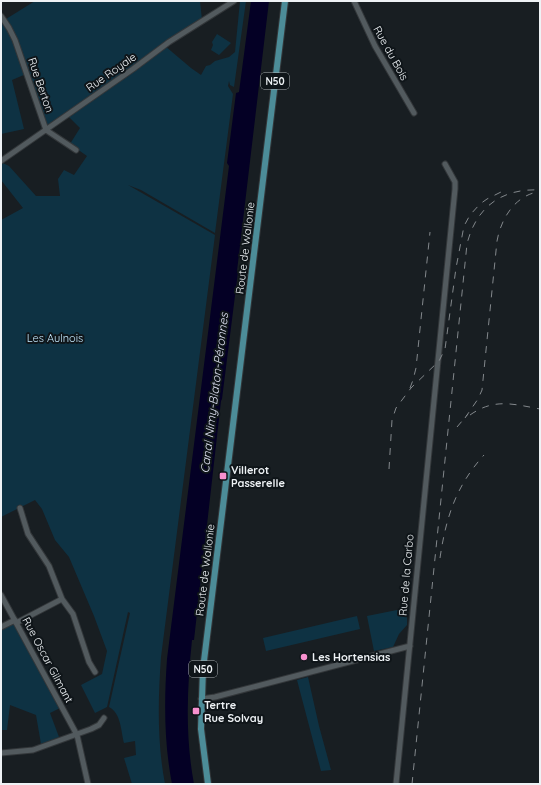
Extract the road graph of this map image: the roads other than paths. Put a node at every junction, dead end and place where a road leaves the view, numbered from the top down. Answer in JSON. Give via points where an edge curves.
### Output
{"nodes":[{"id":1,"x":234,"y":1,"type":"edge"},
{"id":2,"x":285,"y":1,"type":"edge"},
{"id":3,"x":354,"y":1,"type":"edge"},
{"id":4,"x":1,"y":16,"type":"edge"},
{"id":5,"x":414,"y":114,"type":"dead end"},
{"id":6,"x":46,"y":130,"type":"junction"},
{"id":7,"x":76,"y":150,"type":"dead end"},
{"id":8,"x":1,"y":161,"type":"edge"},
{"id":9,"x":445,"y":164,"type":"dead end"},
{"id":10,"x":20,"y":508,"type":"dead end"},
{"id":11,"x":1,"y":595,"type":"edge"},
{"id":12,"x":62,"y":598,"type":"junction"},
{"id":13,"x":15,"y":621,"type":"junction"},
{"id":14,"x":1,"y":627,"type":"edge"},
{"id":15,"x":410,"y":646,"type":"junction"},
{"id":16,"x":95,"y":672,"type":"dead end"},
{"id":17,"x":201,"y":699,"type":"junction"},
{"id":18,"x":104,"y":718,"type":"dead end"},
{"id":19,"x":77,"y":735,"type":"junction"},
{"id":20,"x":1,"y":753,"type":"edge"},
{"id":21,"x":88,"y":784,"type":"edge"},
{"id":22,"x":208,"y":784,"type":"edge"},
{"id":23,"x":396,"y":784,"type":"edge"}],
"edges":[{"from":1,"to":6,"type":"street","name":"Rue Royale","via":[[169,42]]},
{"from":2,"to":17,"type":"main road","name":"Route de Wallonie","number":"N50"},
{"from":3,"to":5,"type":"street","name":"Rue du Bois","via":[[375,46]]},
{"from":4,"to":6,"type":"street","name":"Rue Berton","via":[[15,40]]},
{"from":6,"to":7,"type":"street","name":"Rue Berton"},
{"from":6,"to":8,"type":"street","name":"Rue Royale"},
{"from":9,"to":15,"type":"street","name":"Rue de la Carbo","via":[[456,189]]},
{"from":10,"to":12,"type":"street","via":[[28,534],[49,566]]},
{"from":11,"to":13,"type":"street","name":"Rue Oscar Gilmant"},
{"from":12,"to":13,"type":"street"},
{"from":12,"to":16,"type":"street","via":[[73,614],[89,662]]},
{"from":13,"to":14,"type":"street"},
{"from":13,"to":19,"type":"street","name":"Rue Oscar Gilmant"},
{"from":15,"to":17,"type":"street"},
{"from":15,"to":23,"type":"street","name":"Rue de la Carbo"},
{"from":17,"to":22,"type":"main road","name":"Route de Wallonie","number":"N50"},
{"from":18,"to":19,"type":"street","via":[[97,727]]},
{"from":19,"to":20,"type":"street","via":[[34,750]]},
{"from":19,"to":21,"type":"street","name":"Rue Oscar Gilmant"}]}
